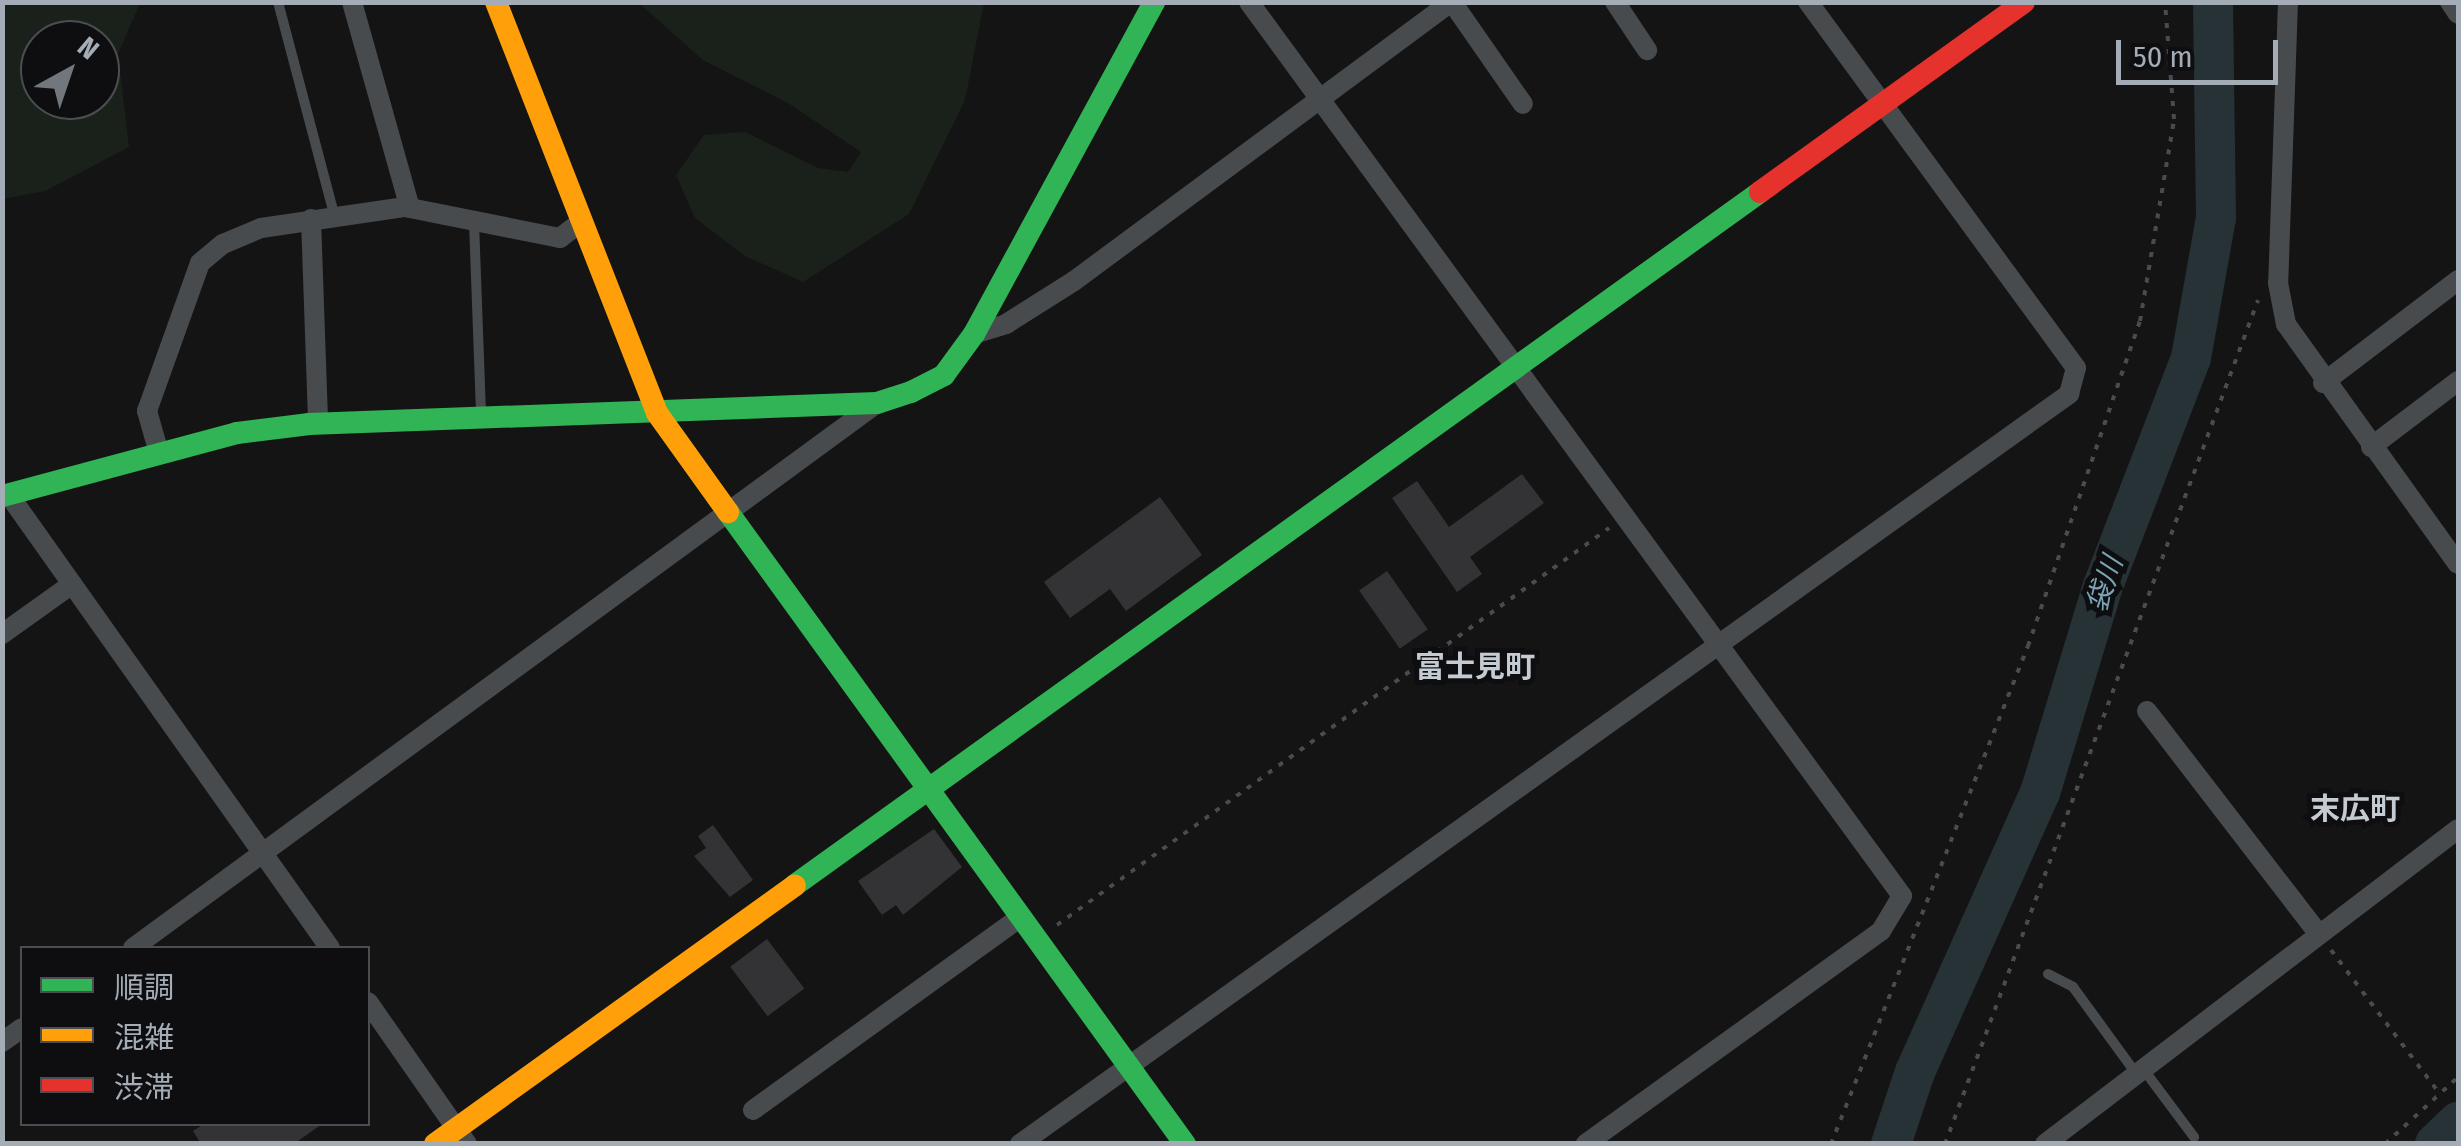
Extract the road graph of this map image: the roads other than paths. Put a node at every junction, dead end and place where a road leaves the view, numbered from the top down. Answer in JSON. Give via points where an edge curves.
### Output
{"nodes":[{"id":1,"x":278,"y":2,"type":"edge"},
{"id":2,"x":352,"y":2,"type":"edge"},
{"id":3,"x":496,"y":2,"type":"edge"},
{"id":4,"x":1154,"y":2,"type":"edge"},
{"id":5,"x":1249,"y":2,"type":"edge"},
{"id":6,"x":1452,"y":2,"type":"edge"},
{"id":7,"x":1616,"y":2,"type":"edge"},
{"id":8,"x":1808,"y":2,"type":"edge"},
{"id":9,"x":2024,"y":2,"type":"edge"},
{"id":10,"x":2288,"y":2,"type":"edge"},
{"id":11,"x":2450,"y":2,"type":"edge"},
{"id":12,"x":2458,"y":14,"type":"edge"},
{"id":13,"x":1647,"y":50,"type":"dead end"},
{"id":14,"x":1319,"y":99,"type":"junction"},
{"id":15,"x":1523,"y":104,"type":"dead end"},
{"id":16,"x":1883,"y":105,"type":"junction"},
{"id":17,"x":410,"y":208,"type":"junction"},
{"id":18,"x":334,"y":214,"type":"junction"},
{"id":19,"x":310,"y":219,"type":"junction"},
{"id":20,"x":582,"y":221,"type":"junction"},
{"id":21,"x":474,"y":222,"type":"junction"},
{"id":22,"x":2458,"y":280,"type":"edge"},
{"id":23,"x":974,"y":334,"type":"junction"},
{"id":24,"x":1518,"y":367,"type":"junction"},
{"id":25,"x":2458,"y":381,"type":"edge"},
{"id":26,"x":2324,"y":384,"type":"junction"},
{"id":27,"x":877,"y":403,"type":"junction"},
{"id":28,"x":657,"y":413,"type":"junction"},
{"id":29,"x":481,"y":418,"type":"junction"},
{"id":30,"x":318,"y":423,"type":"junction"},
{"id":31,"x":2371,"y":447,"type":"junction"},
{"id":32,"x":159,"y":453,"type":"junction"},
{"id":33,"x":6,"y":496,"type":"edge"},
{"id":34,"x":734,"y":516,"type":"junction"},
{"id":35,"x":2458,"y":564,"type":"edge"},
{"id":36,"x":72,"y":584,"type":"junction"},
{"id":37,"x":2,"y":634,"type":"edge"},
{"id":38,"x":1716,"y":641,"type":"junction"},
{"id":39,"x":2147,"y":711,"type":"dead end"},
{"id":40,"x":929,"y":790,"type":"junction"},
{"id":41,"x":2458,"y":829,"type":"edge"},
{"id":42,"x":264,"y":854,"type":"junction"},
{"id":43,"x":1022,"y":917,"type":"junction"},
{"id":44,"x":2319,"y":934,"type":"junction"},
{"id":45,"x":136,"y":946,"type":"edge"},
{"id":46,"x":329,"y":946,"type":"edge"},
{"id":47,"x":2048,"y":974,"type":"dead end"},
{"id":48,"x":370,"y":1005,"type":"edge"},
{"id":49,"x":1130,"y":1065,"type":"junction"},
{"id":50,"x":2138,"y":1070,"type":"junction"},
{"id":51,"x":753,"y":1110,"type":"dead end"},
{"id":52,"x":462,"y":1136,"type":"edge"},
{"id":53,"x":2194,"y":1137,"type":"dead end"},
{"id":54,"x":2050,"y":1142,"type":"edge"},
{"id":55,"x":436,"y":1144,"type":"edge"},
{"id":56,"x":1020,"y":1144,"type":"edge"},
{"id":57,"x":1185,"y":1144,"type":"edge"},
{"id":58,"x":1586,"y":1144,"type":"edge"}],
"edges":[{"from":1,"to":18,"type":"lane"},
{"from":2,"to":17,"type":"street"},
{"from":3,"to":20,"type":"street"},
{"from":4,"to":23,"type":"street"},
{"from":5,"to":14,"type":"street"},
{"from":6,"to":14,"type":"street"},
{"from":6,"to":15,"type":"street"},
{"from":7,"to":13,"type":"street"},
{"from":8,"to":16,"type":"street"},
{"from":9,"to":16,"type":"street"},
{"from":10,"to":26,"type":"street","via":[[2280,302]]},
{"from":11,"to":12,"type":"street"},
{"from":14,"to":23,"type":"street","via":[[1074,281],[1006,324]]},
{"from":14,"to":24,"type":"street"},
{"from":16,"to":24,"type":"street"},
{"from":16,"to":38,"type":"street","via":[[2078,380]]},
{"from":17,"to":18,"type":"street"},
{"from":17,"to":21,"type":"street"},
{"from":18,"to":19,"type":"street"},
{"from":19,"to":30,"type":"street"},
{"from":19,"to":32,"type":"street","via":[[261,228],[200,264],[147,411]]},
{"from":20,"to":21,"type":"street","via":[[560,238]]},
{"from":20,"to":28,"type":"street"},
{"from":21,"to":29,"type":"lane"},
{"from":22,"to":26,"type":"street"},
{"from":23,"to":27,"type":"street","via":[[944,375]]},
{"from":24,"to":38,"type":"street"},
{"from":24,"to":40,"type":"street"},
{"from":25,"to":31,"type":"street"},
{"from":26,"to":31,"type":"street"},
{"from":27,"to":28,"type":"street"},
{"from":27,"to":34,"type":"street"},
{"from":28,"to":29,"type":"street"},
{"from":28,"to":34,"type":"street"},
{"from":29,"to":30,"type":"street"},
{"from":30,"to":32,"type":"street"},
{"from":31,"to":35,"type":"street"},
{"from":32,"to":33,"type":"street"},
{"from":33,"to":36,"type":"street"},
{"from":34,"to":40,"type":"street"},
{"from":34,"to":42,"type":"street"},
{"from":36,"to":37,"type":"street"},
{"from":36,"to":42,"type":"street"},
{"from":38,"to":49,"type":"street"},
{"from":38,"to":58,"type":"street","via":[[1902,896],[1882,931]]},
{"from":39,"to":44,"type":"street"},
{"from":40,"to":43,"type":"street"},
{"from":40,"to":52,"type":"street"},
{"from":41,"to":44,"type":"street"},
{"from":42,"to":45,"type":"street"},
{"from":42,"to":46,"type":"street"},
{"from":43,"to":49,"type":"street"},
{"from":43,"to":51,"type":"street"},
{"from":44,"to":50,"type":"street"},
{"from":47,"to":50,"type":"lane","via":[[2073,988]]},
{"from":48,"to":52,"type":"street"},
{"from":49,"to":56,"type":"street"},
{"from":49,"to":57,"type":"street"},
{"from":50,"to":53,"type":"lane"},
{"from":50,"to":54,"type":"street"},
{"from":52,"to":55,"type":"street"}]}
